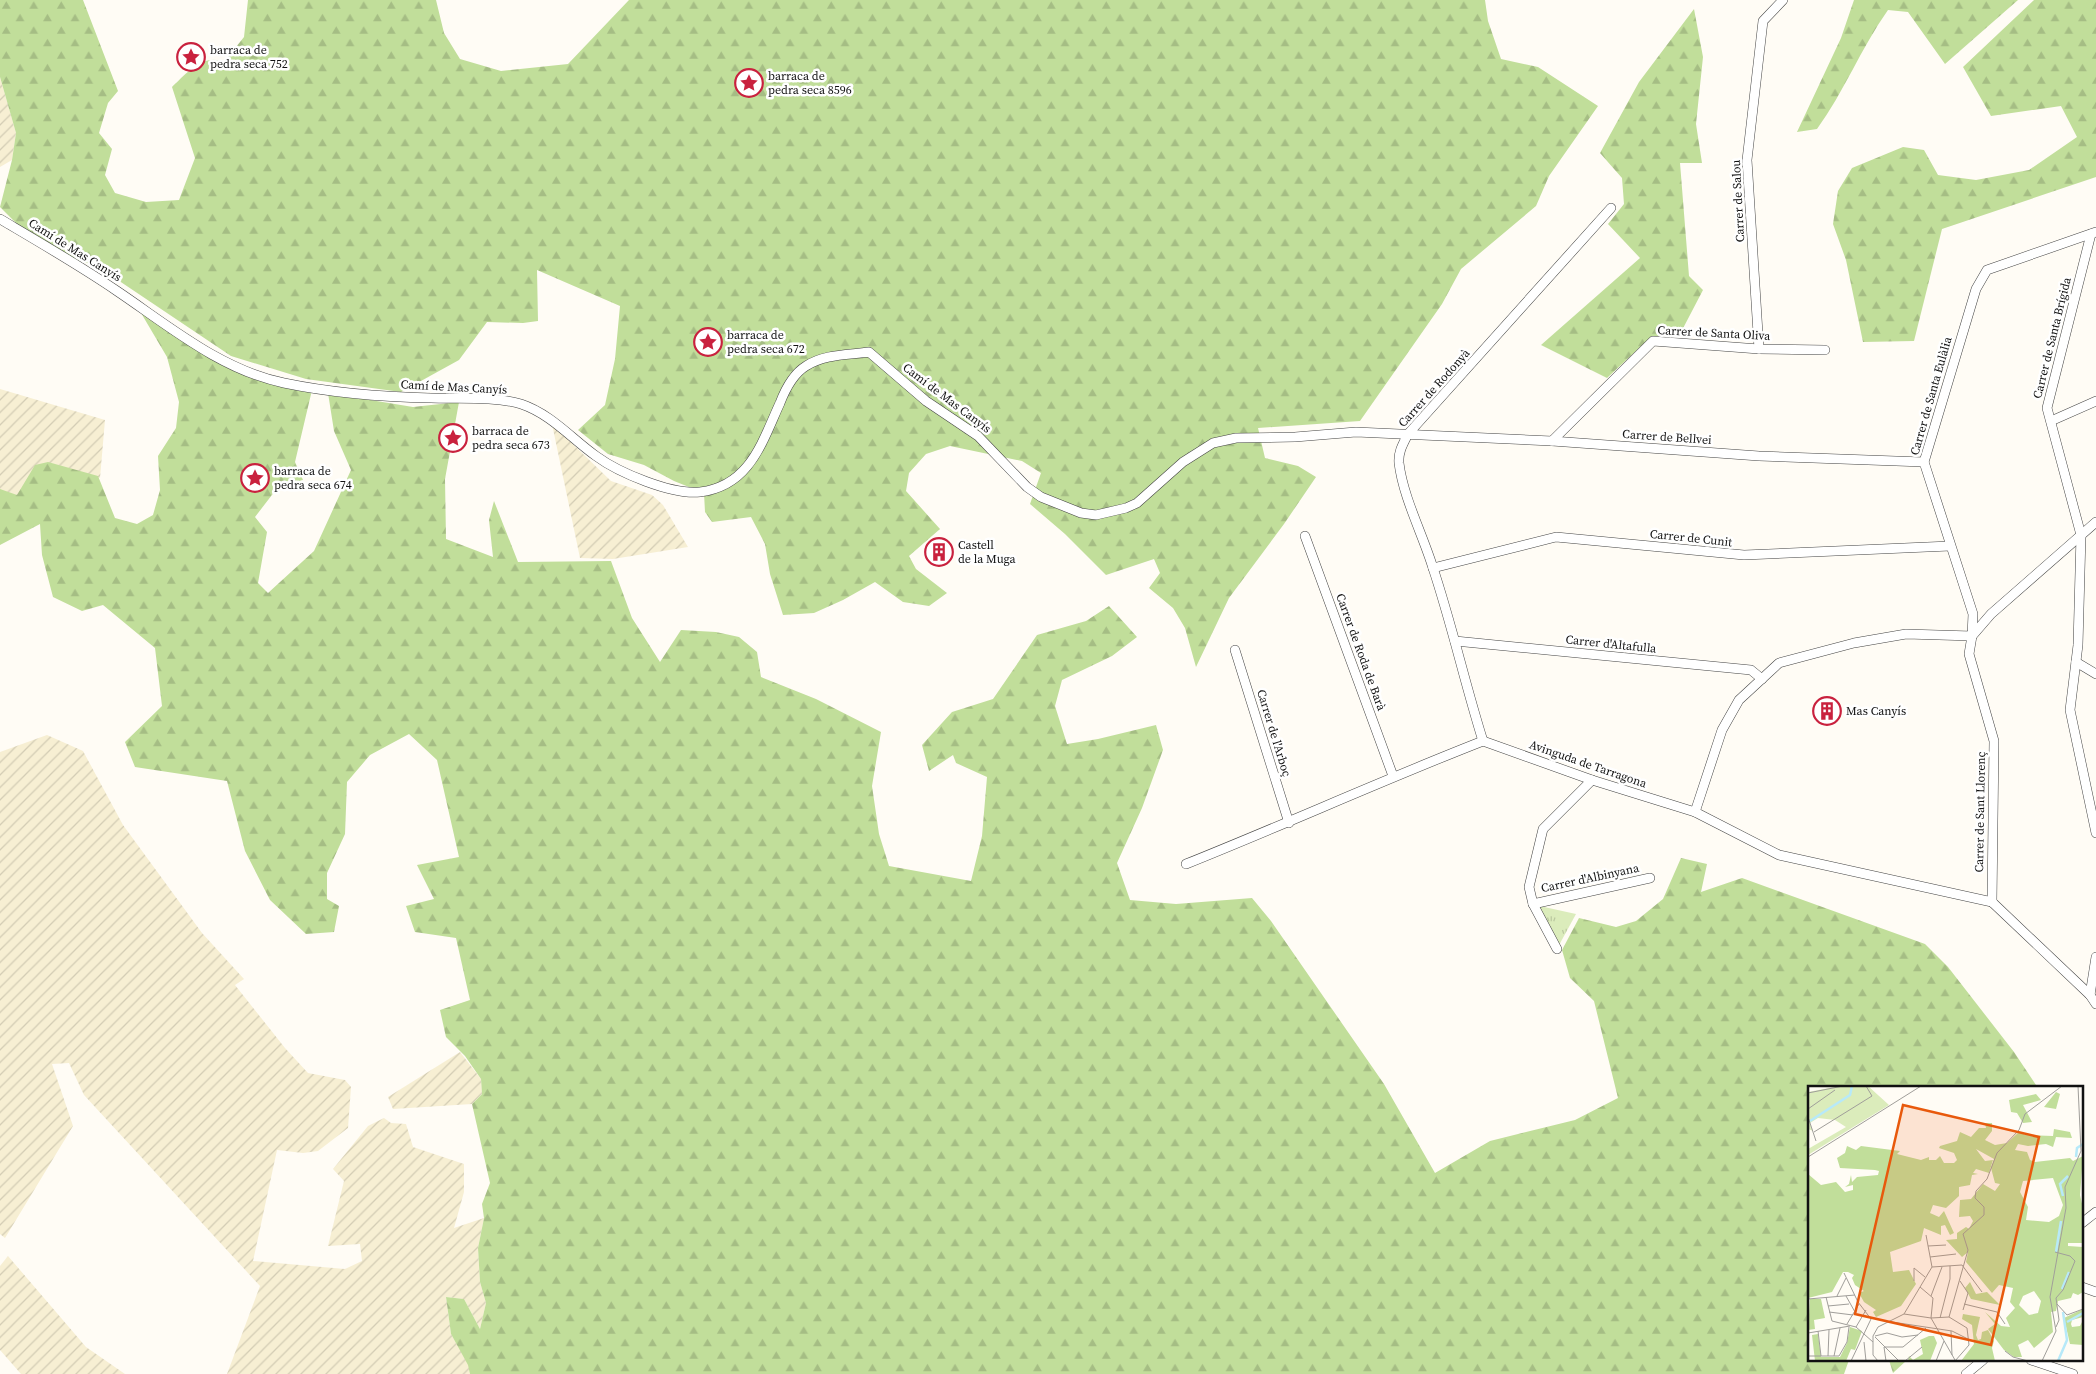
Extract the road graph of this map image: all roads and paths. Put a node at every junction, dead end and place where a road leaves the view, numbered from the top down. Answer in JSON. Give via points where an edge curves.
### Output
{"nodes":[{"id":1,"x":1783,"y":0,"type":"edge"},
{"id":2,"x":1611,"y":208,"type":"dead end"},
{"id":3,"x":0,"y":219,"type":"edge"},
{"id":4,"x":2094,"y":233,"type":"edge"},
{"id":5,"x":1759,"y":349,"type":"junction"},
{"id":6,"x":1825,"y":350,"type":"dead end"},
{"id":7,"x":2096,"y":401,"type":"edge"},
{"id":8,"x":2050,"y":421,"type":"junction"},
{"id":9,"x":1408,"y":434,"type":"junction"},
{"id":10,"x":1552,"y":441,"type":"junction"},
{"id":11,"x":1924,"y":462,"type":"junction"},
{"id":12,"x":2096,"y":522,"type":"edge"},
{"id":13,"x":1305,"y":536,"type":"dead end"},
{"id":14,"x":2081,"y":536,"type":"junction"},
{"id":15,"x":1950,"y":546,"type":"junction"},
{"id":16,"x":1433,"y":568,"type":"junction"},
{"id":17,"x":1972,"y":636,"type":"junction"},
{"id":18,"x":1455,"y":641,"type":"junction"},
{"id":19,"x":1235,"y":650,"type":"dead end"},
{"id":20,"x":2076,"y":662,"type":"junction"},
{"id":21,"x":2096,"y":674,"type":"edge"},
{"id":22,"x":1762,"y":679,"type":"junction"},
{"id":23,"x":1483,"y":741,"type":"junction"},
{"id":24,"x":1393,"y":776,"type":"junction"},
{"id":25,"x":1592,"y":780,"type":"junction"},
{"id":26,"x":1695,"y":812,"type":"junction"},
{"id":27,"x":1289,"y":823,"type":"junction"},
{"id":28,"x":2096,"y":833,"type":"edge"},
{"id":29,"x":1186,"y":864,"type":"dead end"},
{"id":30,"x":1650,"y":878,"type":"dead end"},
{"id":31,"x":1992,"y":902,"type":"junction"},
{"id":32,"x":1533,"y":904,"type":"junction"},
{"id":33,"x":1557,"y":949,"type":"dead end"},
{"id":34,"x":2096,"y":957,"type":"edge"},
{"id":35,"x":2090,"y":996,"type":"junction"},
{"id":36,"x":2096,"y":1004,"type":"edge"},
{"id":37,"x":2096,"y":1212,"type":"edge"},
{"id":38,"x":2084,"y":1221,"type":"edge"},
{"id":39,"x":2084,"y":1288,"type":"edge"},
{"id":40,"x":2096,"y":1292,"type":"edge"},
{"id":41,"x":1981,"y":1362,"type":"edge"},
{"id":42,"x":2037,"y":1362,"type":"edge"},
{"id":43,"x":1966,"y":1374,"type":"edge"},
{"id":44,"x":2073,"y":1374,"type":"edge"}],
"edges":[{"from":1,"to":5,"type":"street","name":"Carrer de Salou","via":[[1764,21],[1747,160]]},
{"from":2,"to":9,"type":"street","name":"Carrer de Rodonyà"},
{"from":3,"to":9,"type":"street","name":"Camí de Mas Canyís","via":[[102,281],[214,356],[249,373],[284,383],[329,390],[395,397],[501,400],[522,405],[550,419],[616,468],[688,492],[729,484],[742,474],[752,462],[784,392],[805,366],[824,357],[869,352],[926,400],[983,440],[1027,487],[1041,497],[1080,513],[1096,515],[1137,503],[1183,462],[1213,443],[1236,438],[1356,432]]},
{"from":4,"to":8,"type":"street","name":"Carrer de Santa Brígida","via":[[2047,408]]},
{"from":4,"to":11,"type":"street","name":"Carrer de Santa Eulàlia","via":[[1987,270],[1976,288]]},
{"from":5,"to":6,"type":"street","name":"Carrer de Santa Oliva"},
{"from":5,"to":10,"type":"street","name":"Carrer de Santa Oliva","via":[[1653,341]]},
{"from":7,"to":8,"type":"street"},
{"from":8,"to":14,"type":"street","name":"Carrer de Santa Brígida"},
{"from":9,"to":10,"type":"street","name":"Carrer de Bellvei"},
{"from":9,"to":16,"type":"street","name":"Carrer de Rodonyà","via":[[1399,454],[1400,466]]},
{"from":10,"to":11,"type":"street","name":"Carrer de Bellvei","via":[[1758,456]]},
{"from":11,"to":15,"type":"street","name":"Carrer de Santa Eulàlia"},
{"from":12,"to":14,"type":"street"},
{"from":13,"to":24,"type":"street","name":"Carrer de Roda de Barà"},
{"from":14,"to":17,"type":"street","via":[[1991,614]]},
{"from":14,"to":20,"type":"street","name":"Carrer de Santa Brígida"},
{"from":15,"to":16,"type":"street","name":"Carrer de Cunit","via":[[1744,556],[1556,537]]},
{"from":15,"to":17,"type":"street","name":"Carrer de Santa Eulàlia","via":[[1973,614]]},
{"from":16,"to":18,"type":"street","name":"Carrer de Rodonyà"},
{"from":17,"to":22,"type":"street","via":[[1906,634],[1854,643],[1779,663]]},
{"from":17,"to":31,"type":"street","name":"Carrer de Sant Llorenç","via":[[1969,654],[1994,741]]},
{"from":18,"to":22,"type":"street","name":"Carrer d'Altafulla","via":[[1751,670]]},
{"from":18,"to":23,"type":"street","name":"Carrer de Rodonyà"},
{"from":19,"to":27,"type":"street","name":"Carrer de l'Arboç"},
{"from":20,"to":21,"type":"street"},
{"from":20,"to":28,"type":"street","name":"Carrer de Santa Brígida","via":[[2070,710]]},
{"from":22,"to":26,"type":"street","via":[[1739,700],[1722,730]]},
{"from":23,"to":24,"type":"street"},
{"from":23,"to":25,"type":"street","name":"Avinguda de Tarragona"},
{"from":24,"to":27,"type":"street"},
{"from":25,"to":26,"type":"street","name":"Avinguda de Tarragona"},
{"from":25,"to":32,"type":"street","name":"Carrer d'Albinyana","via":[[1542,829],[1529,887]]},
{"from":26,"to":31,"type":"street","name":"Avinguda de Tarragona","via":[[1779,855]]},
{"from":27,"to":29,"type":"street"},
{"from":30,"to":32,"type":"street","name":"Carrer d'Albinyana"},
{"from":31,"to":35,"type":"street"},
{"from":32,"to":33,"type":"street"},
{"from":34,"to":35,"type":"street"},
{"from":35,"to":36,"type":"street"},
{"from":37,"to":38,"type":"street"},
{"from":39,"to":40,"type":"street"},
{"from":41,"to":43,"type":"street"},
{"from":42,"to":44,"type":"street"}]}
